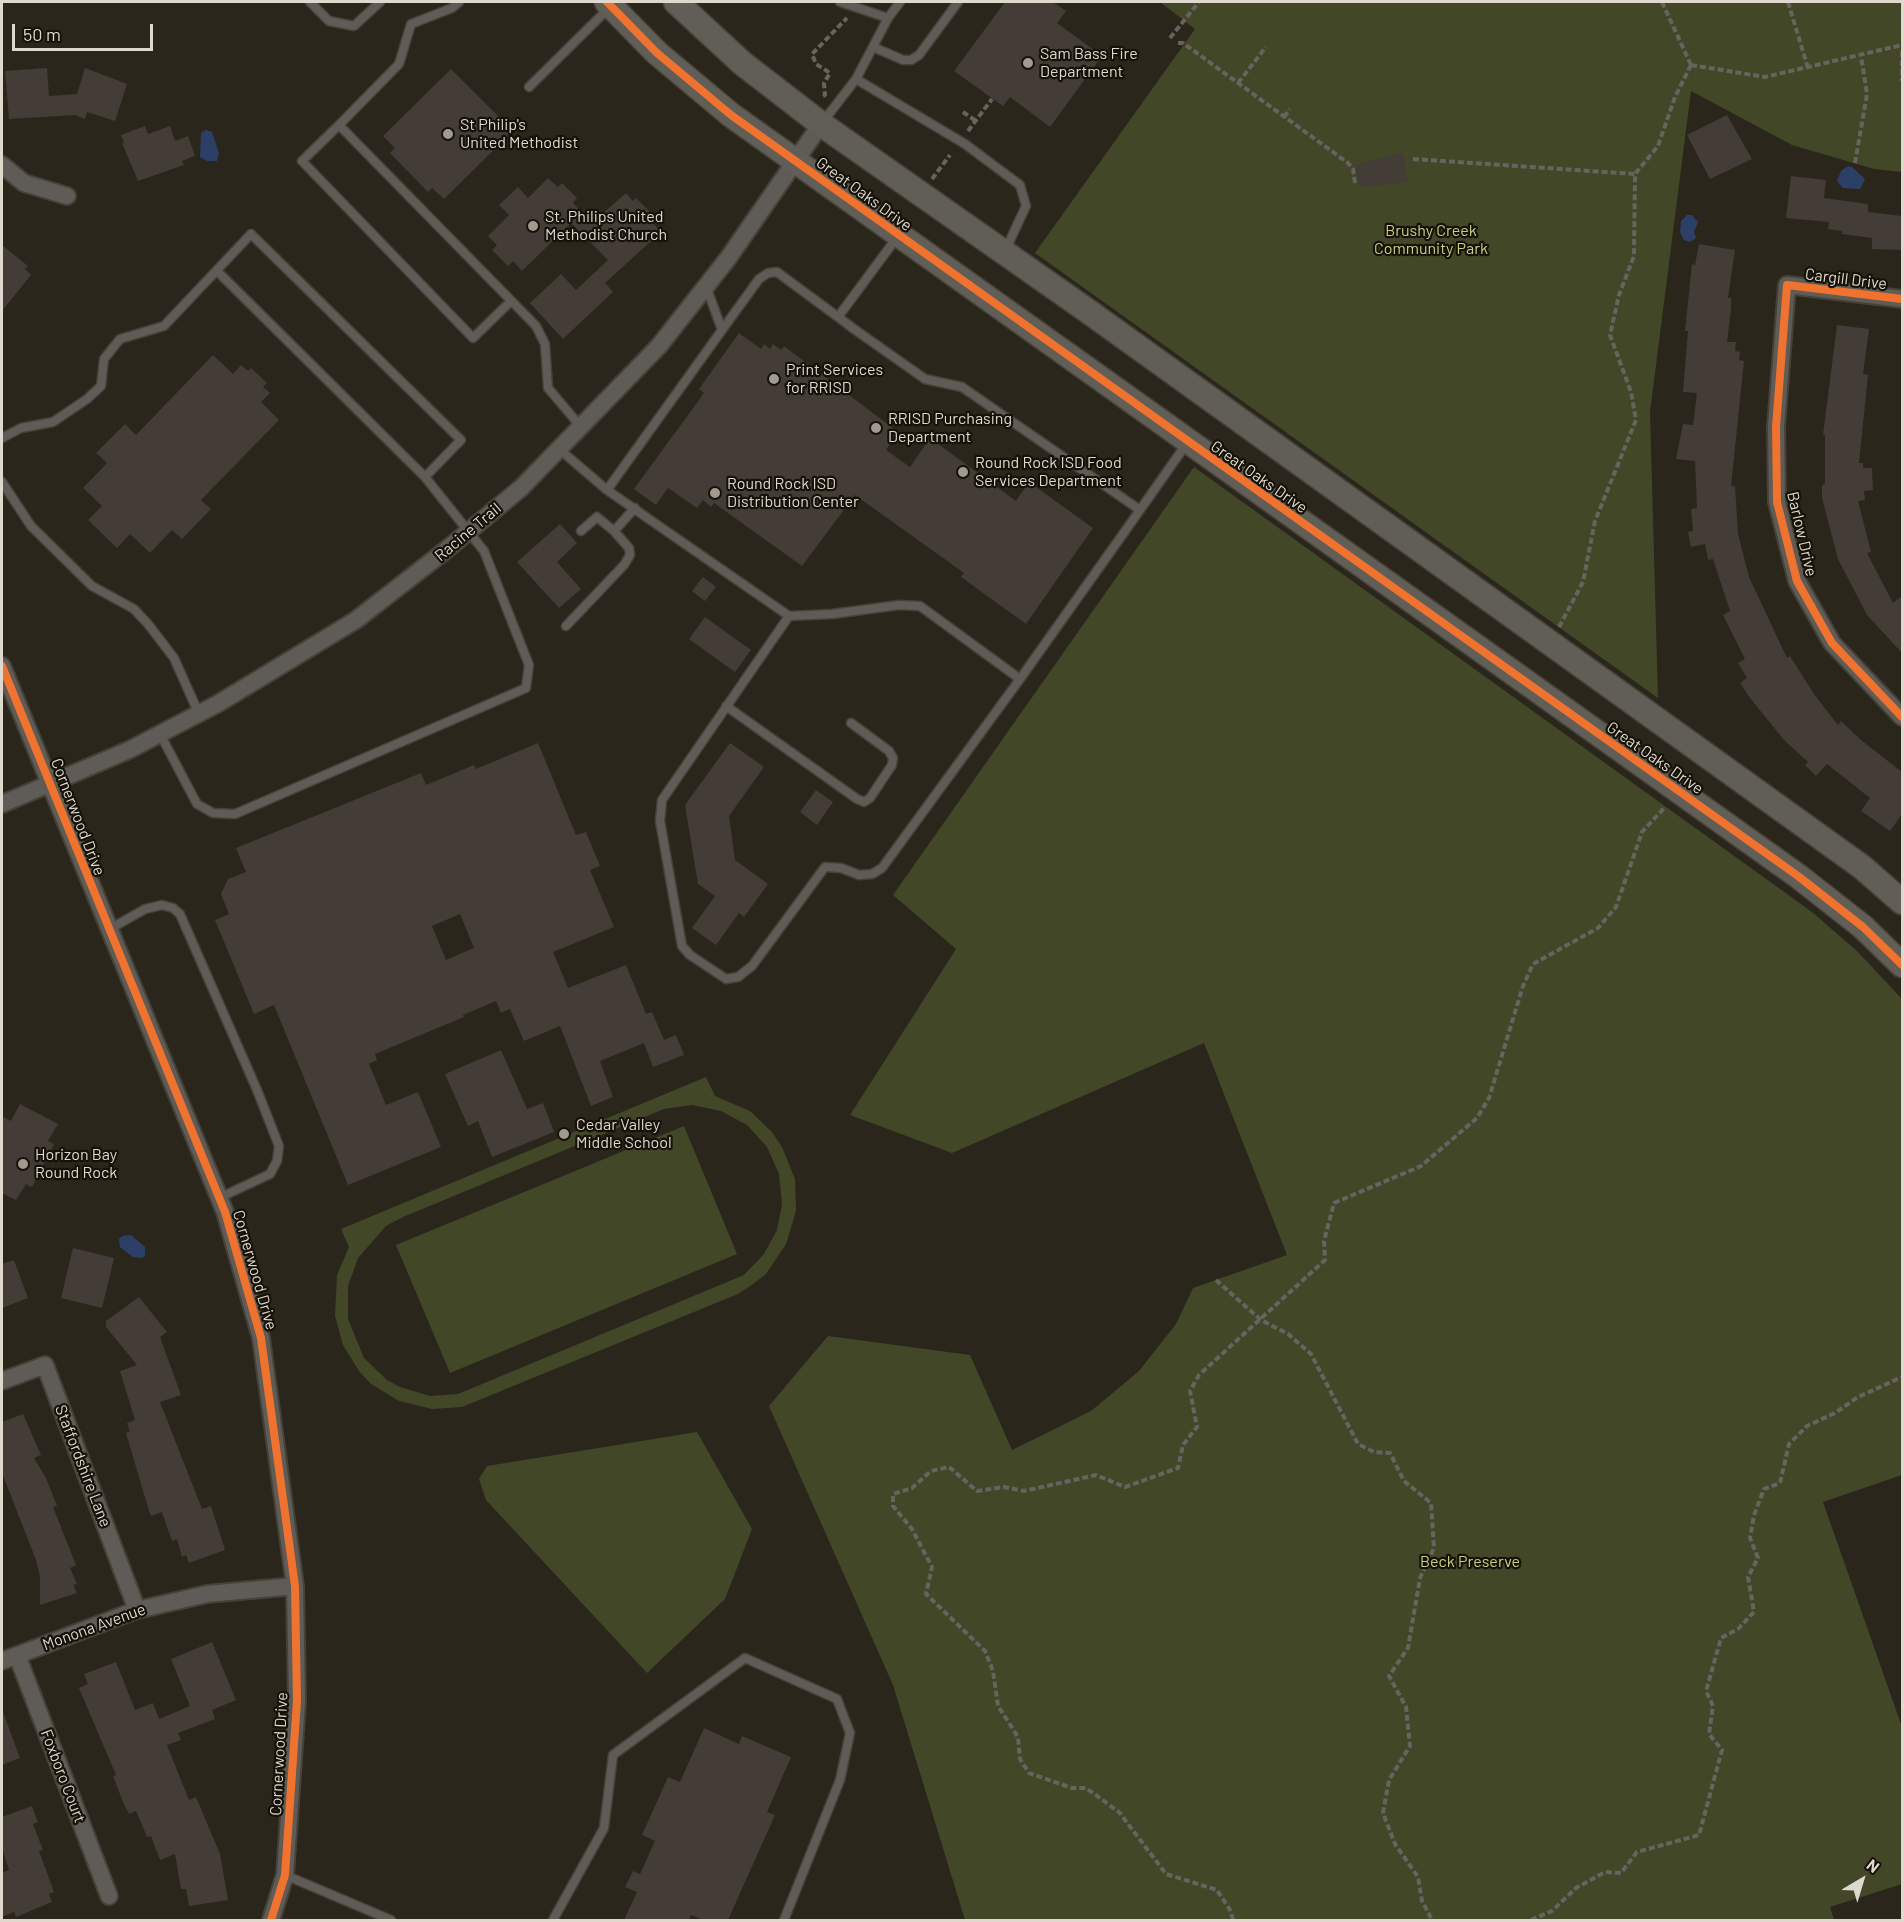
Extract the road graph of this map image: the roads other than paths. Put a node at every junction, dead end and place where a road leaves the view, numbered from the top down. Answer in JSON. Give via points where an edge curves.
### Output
{"nodes":[{"id":1,"x":310,"y":2,"type":"edge"},
{"id":2,"x":380,"y":2,"type":"edge"},
{"id":3,"x":459,"y":2,"type":"edge"},
{"id":4,"x":676,"y":2,"type":"edge"},
{"id":5,"x":840,"y":2,"type":"edge"},
{"id":6,"x":900,"y":2,"type":"edge"},
{"id":7,"x":958,"y":2,"type":"edge"},
{"id":8,"x":609,"y":4,"type":"edge"},
{"id":9,"x":888,"y":18,"type":"junction"},
{"id":10,"x":873,"y":47,"type":"junction"},
{"id":11,"x":856,"y":79,"type":"junction"},
{"id":12,"x":529,"y":87,"type":"dead end"},
{"id":13,"x":821,"y":124,"type":"junction"},
{"id":14,"x":339,"y":125,"type":"junction"},
{"id":15,"x":795,"y":162,"type":"junction"},
{"id":16,"x":2,"y":165,"type":"edge"},
{"id":17,"x":67,"y":196,"type":"dead end"},
{"id":18,"x":898,"y":236,"type":"junction"},
{"id":19,"x":1004,"y":252,"type":"junction"},
{"id":20,"x":217,"y":271,"type":"junction"},
{"id":21,"x":1787,"y":285,"type":"joint"},
{"id":22,"x":706,"y":286,"type":"junction"},
{"id":23,"x":1902,"y":299,"type":"edge"},
{"id":24,"x":511,"y":301,"type":"junction"},
{"id":25,"x":838,"y":317,"type":"junction"},
{"id":26,"x":722,"y":330,"type":"junction"},
{"id":27,"x":582,"y":427,"type":"junction"},
{"id":28,"x":2,"y":438,"type":"edge"},
{"id":29,"x":1187,"y":443,"type":"junction"},
{"id":30,"x":559,"y":449,"type":"junction"},
{"id":31,"x":425,"y":477,"type":"junction"},
{"id":32,"x":2,"y":482,"type":"edge"},
{"id":33,"x":607,"y":490,"type":"junction"},
{"id":34,"x":635,"y":508,"type":"junction"},
{"id":35,"x":1140,"y":510,"type":"junction"},
{"id":36,"x":469,"y":531,"type":"junction"},
{"id":37,"x":581,"y":531,"type":"dead end"},
{"id":38,"x":614,"y":531,"type":"junction"},
{"id":39,"x":789,"y":616,"type":"junction"},
{"id":40,"x":566,"y":626,"type":"dead end"},
{"id":41,"x":2,"y":666,"type":"edge"},
{"id":42,"x":1020,"y":679,"type":"junction"},
{"id":43,"x":726,"y":706,"type":"junction"},
{"id":44,"x":199,"y":714,"type":"junction"},
{"id":45,"x":1902,"y":717,"type":"edge"},
{"id":46,"x":851,"y":723,"type":"dead end"},
{"id":47,"x":160,"y":734,"type":"junction"},
{"id":48,"x":51,"y":783,"type":"junction"},
{"id":49,"x":2,"y":804,"type":"edge"},
{"id":50,"x":1902,"y":902,"type":"edge"},
{"id":51,"x":107,"y":930,"type":"junction"},
{"id":52,"x":1902,"y":965,"type":"edge"},
{"id":53,"x":219,"y":1198,"type":"junction"},
{"id":54,"x":2,"y":1381,"type":"edge"},
{"id":55,"x":295,"y":1586,"type":"junction"},
{"id":56,"x":137,"y":1610,"type":"junction"},
{"id":57,"x":9,"y":1658,"type":"edge"},
{"id":58,"x":285,"y":1875,"type":"junction"},
{"id":59,"x":109,"y":1896,"type":"dead end"},
{"id":60,"x":271,"y":1920,"type":"edge"},
{"id":61,"x":391,"y":1920,"type":"edge"},
{"id":62,"x":553,"y":1920,"type":"edge"},
{"id":63,"x":784,"y":1920,"type":"edge"}],
"edges":[{"from":1,"to":2,"type":"lane","via":[[329,21],[354,26]]},
{"from":3,"to":14,"type":"lane","via":[[411,24],[399,64]]},
{"from":4,"to":13,"type":"street","name":"Great Oaks Drive","via":[[742,63]]},
{"from":5,"to":9,"type":"lane"},
{"from":6,"to":9,"type":"lane"},
{"from":7,"to":10,"type":"lane","via":[[919,55],[911,60]]},
{"from":8,"to":12,"type":"lane"},
{"from":8,"to":15,"type":"street","name":"Great Oaks Drive","via":[[706,95]]},
{"from":9,"to":10,"type":"lane"},
{"from":10,"to":11,"type":"lane"},
{"from":11,"to":13,"type":"lane"},
{"from":11,"to":19,"type":"lane","via":[[964,144],[1020,185],[1026,206]]},
{"from":13,"to":15,"type":"street","name":"Racine Trail"},
{"from":13,"to":19,"type":"street","name":"Great Oaks Drive"},
{"from":14,"to":24,"type":"lane"},
{"from":14,"to":24,"type":"lane","via":[[302,161],[473,338]]},
{"from":15,"to":18,"type":"street","name":"Great Oaks Drive"},
{"from":15,"to":22,"type":"street","name":"Racine Trail"},
{"from":16,"to":17,"type":"street","via":[[24,183]]},
{"from":18,"to":25,"type":"lane"},
{"from":18,"to":29,"type":"street","name":"Great Oaks Drive"},
{"from":19,"to":50,"type":"street","name":"Great Oaks Drive","via":[[1862,867]]},
{"from":20,"to":28,"type":"lane","via":[[164,326],[120,339],[104,359],[101,386],[87,399],[53,422],[21,428]]},
{"from":20,"to":31,"type":"lane"},
{"from":20,"to":31,"type":"lane","via":[[251,234],[461,440]]},
{"from":21,"to":23,"type":"street","name":"Cargill Drive"},
{"from":21,"to":45,"type":"street","name":"Barlow Drive","via":[[1776,428],[1777,502],[1797,581],[1832,643]]},
{"from":22,"to":26,"type":"lane"},
{"from":22,"to":27,"type":"street","name":"Racine Trail","via":[[659,346]]},
{"from":24,"to":27,"type":"lane","via":[[536,326],[545,344],[548,388]]},
{"from":25,"to":26,"type":"lane","via":[[777,272],[768,273],[759,279]]},
{"from":25,"to":35,"type":"lane","via":[[925,379],[962,387]]},
{"from":26,"to":33,"type":"lane"},
{"from":27,"to":30,"type":"street","name":"Racine Trail"},
{"from":29,"to":35,"type":"lane"},
{"from":29,"to":52,"type":"street","name":"Great Oaks Drive","via":[[1798,876],[1863,927]]},
{"from":30,"to":33,"type":"lane"},
{"from":30,"to":36,"type":"street","name":"Racine Trail","via":[[521,488]]},
{"from":31,"to":36,"type":"lane"},
{"from":32,"to":44,"type":"lane","via":[[31,526],[92,586],[134,609],[148,624],[174,658]]},
{"from":33,"to":34,"type":"lane"},
{"from":34,"to":38,"type":"lane"},
{"from":34,"to":39,"type":"lane"},
{"from":35,"to":42,"type":"lane"},
{"from":36,"to":44,"type":"street","name":"Racine Trail","via":[[356,620]]},
{"from":36,"to":47,"type":"lane","via":[[484,551],[517,630],[529,665],[526,688],[235,814],[213,813],[197,804]]},
{"from":37,"to":38,"type":"lane","via":[[597,517]]},
{"from":38,"to":40,"type":"lane","via":[[629,548],[630,555]]},
{"from":39,"to":42,"type":"lane","via":[[899,604],[920,606]]},
{"from":39,"to":43,"type":"lane"},
{"from":41,"to":48,"type":"street","name":"Cornerwood Drive"},
{"from":42,"to":43,"type":"lane","via":[[882,868],[859,875],[825,867],[752,966],[738,977],[726,979],[682,946],[660,821],[662,800],[669,787]]},
{"from":43,"to":46,"type":"lane","via":[[864,802],[892,765],[893,758]]},
{"from":44,"to":47,"type":"street","name":"Racine Trail"},
{"from":47,"to":48,"type":"street","name":"Racine Trail"},
{"from":48,"to":49,"type":"street","name":"Racine Trail"},
{"from":48,"to":51,"type":"street","name":"Cornerwood Drive"},
{"from":51,"to":53,"type":"street","name":"Cornerwood Drive"},
{"from":51,"to":53,"type":"lane","via":[[144,909],[162,905],[180,914],[257,1090],[279,1146],[277,1161],[270,1174]]},
{"from":53,"to":55,"type":"street","name":"Cornerwood Drive","via":[[261,1338]]},
{"from":54,"to":56,"type":"street","name":"Staffordshire Lane","via":[[45,1365]]},
{"from":55,"to":56,"type":"street","name":"Monona Avenue","via":[[207,1594]]},
{"from":55,"to":58,"type":"street","name":"Cornerwood Drive","via":[[297,1701]]},
{"from":56,"to":57,"type":"street","name":"Monona Avenue"},
{"from":57,"to":59,"type":"street","name":"Foxboro Court"},
{"from":58,"to":60,"type":"street","name":"Cornerwood Drive"},
{"from":58,"to":61,"type":"lane"},
{"from":62,"to":63,"type":"lane","via":[[604,1828],[613,1755],[745,1658],[837,1699],[850,1732],[840,1780]]}]}
